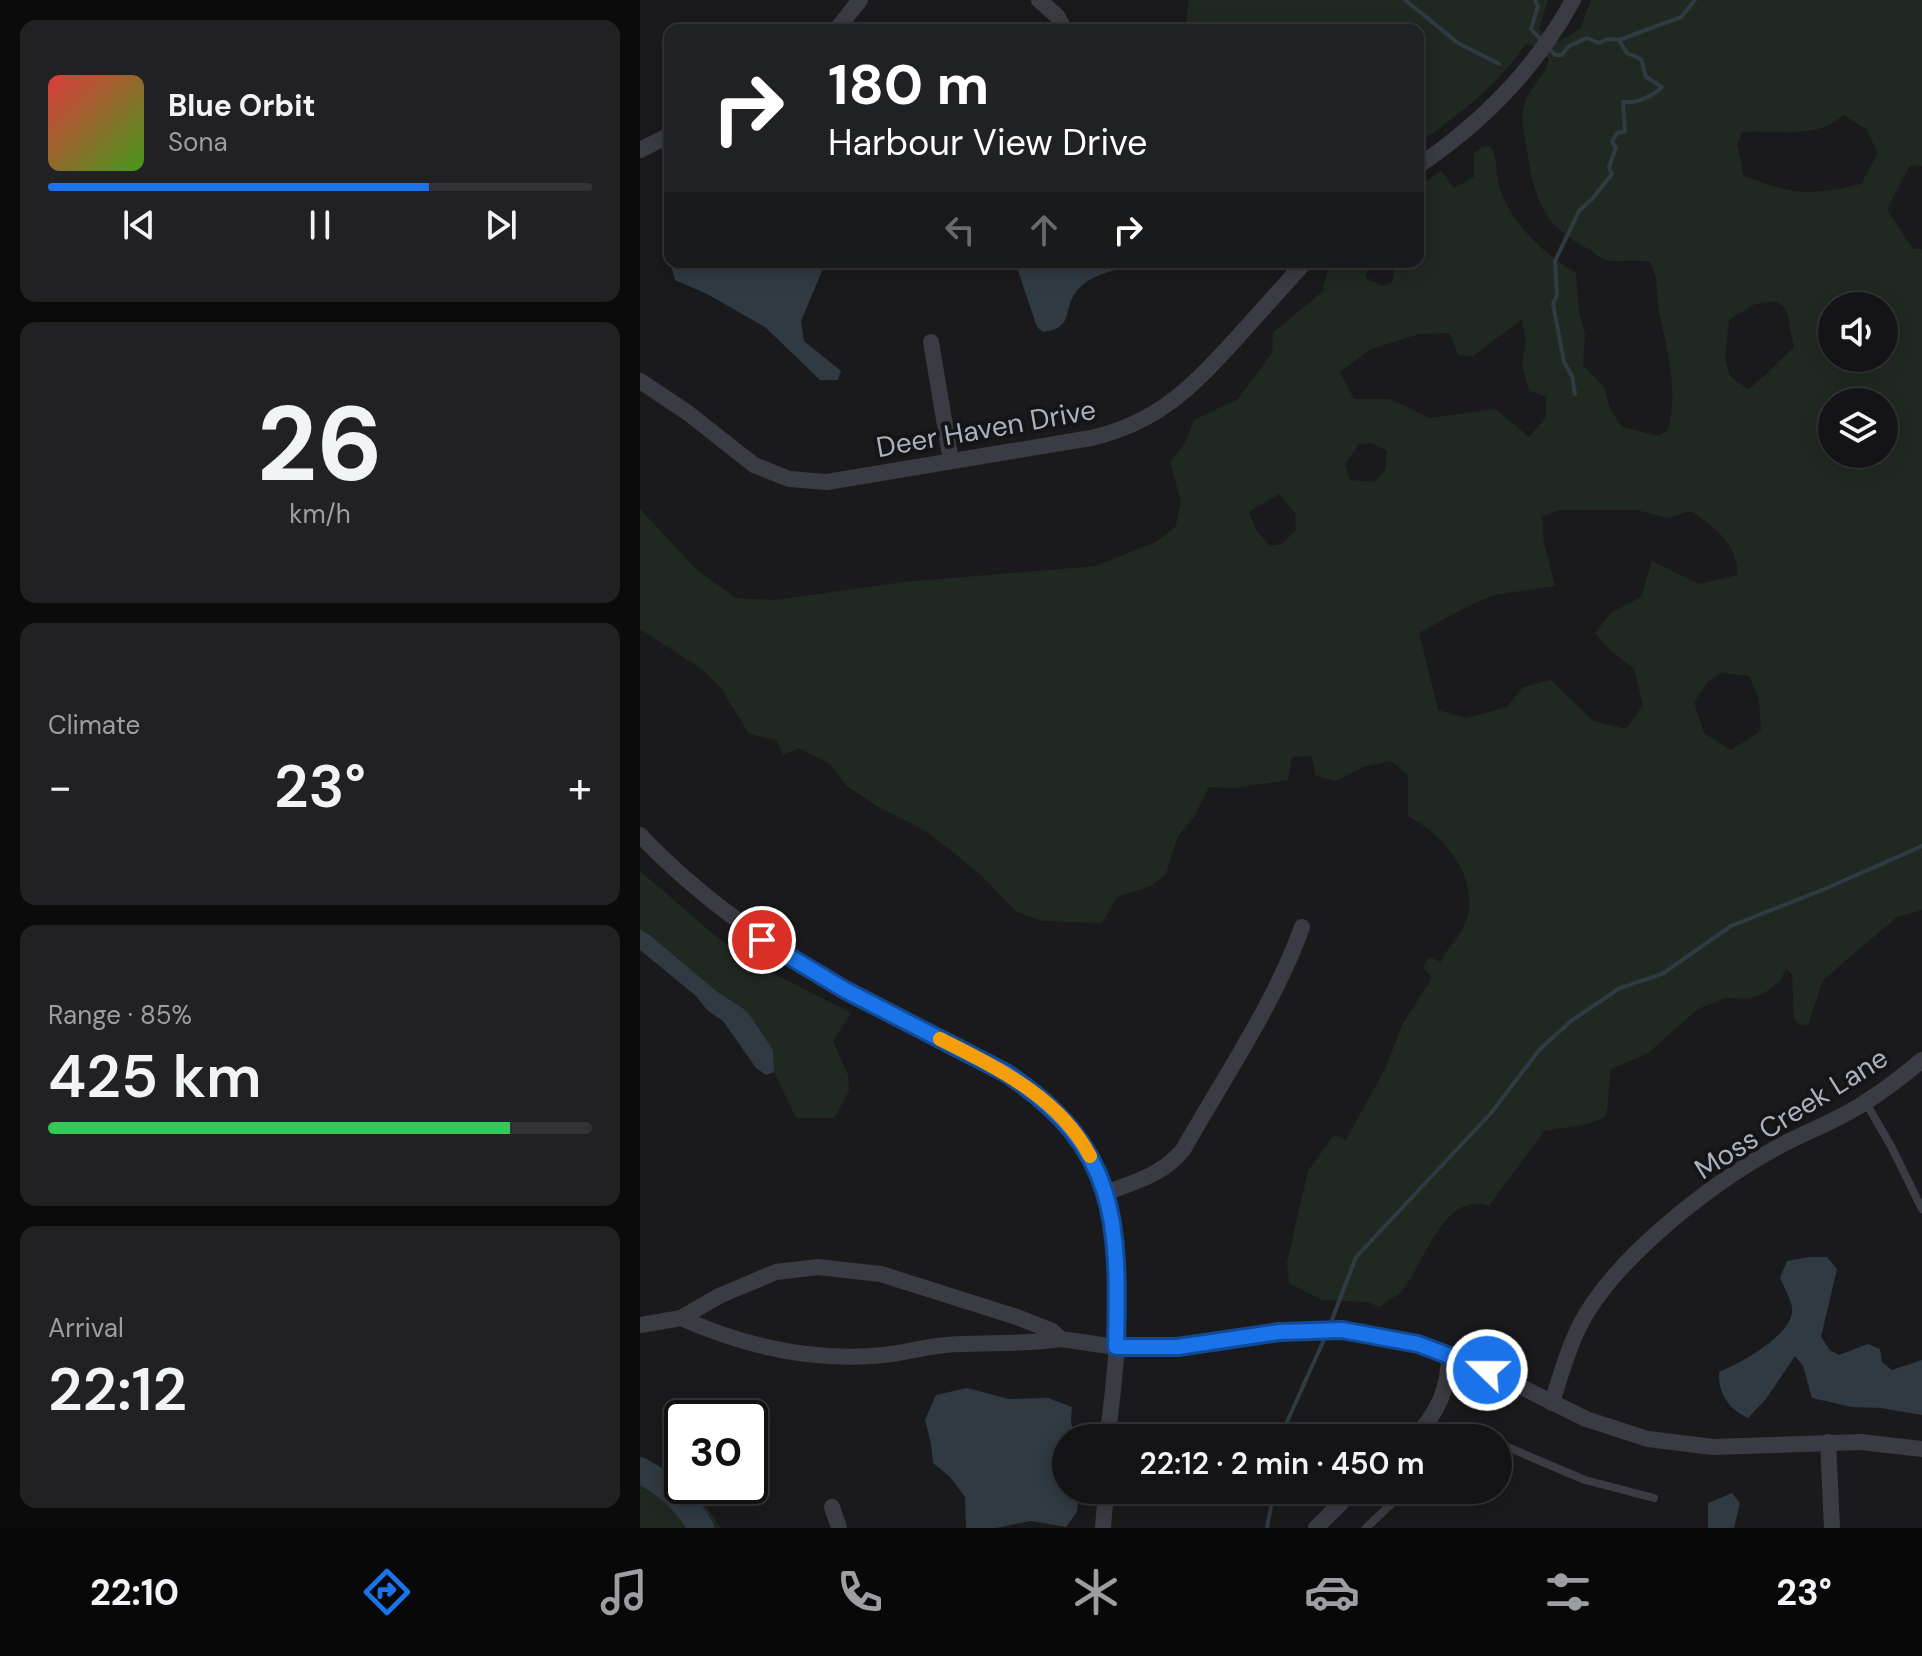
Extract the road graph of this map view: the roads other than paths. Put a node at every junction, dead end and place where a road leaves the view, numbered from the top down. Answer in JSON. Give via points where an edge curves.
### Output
{"nodes":[{"id":1,"x":860,"y":0,"type":"edge"},
{"id":2,"x":1039,"y":0,"type":"edge"},
{"id":3,"x":1573,"y":0,"type":"edge"},
{"id":4,"x":841,"y":24,"type":"edge"},
{"id":5,"x":1062,"y":24,"type":"edge"},
{"id":6,"x":664,"y":138,"type":"edge"},
{"id":7,"x":640,"y":150,"type":"edge"},
{"id":8,"x":1424,"y":162,"type":"edge"},
{"id":9,"x":1300,"y":268,"type":"edge"},
{"id":10,"x":931,"y":342,"type":"dead end"},
{"id":11,"x":640,"y":381,"type":"edge"},
{"id":12,"x":951,"y":461,"type":"junction"},
{"id":13,"x":640,"y":835,"type":"edge"},
{"id":14,"x":1302,"y":927,"type":"dead end"},
{"id":15,"x":1922,"y":1060,"type":"edge"},
{"id":16,"x":1866,"y":1103,"type":"junction"},
{"id":17,"x":1105,"y":1193,"type":"junction"},
{"id":18,"x":1922,"y":1209,"type":"edge"},
{"id":19,"x":681,"y":1318,"type":"junction"},
{"id":20,"x":641,"y":1323,"type":"edge"},
{"id":21,"x":1061,"y":1339,"type":"junction"},
{"id":22,"x":1116,"y":1347,"type":"junction"},
{"id":23,"x":1449,"y":1354,"type":"junction"},
{"id":24,"x":1552,"y":1403,"type":"junction"},
{"id":25,"x":1108,"y":1424,"type":"edge"},
{"id":26,"x":1431,"y":1424,"type":"edge"},
{"id":27,"x":1828,"y":1442,"type":"junction"},
{"id":28,"x":1512,"y":1449,"type":"edge"},
{"id":29,"x":1922,"y":1449,"type":"edge"},
{"id":30,"x":1654,"y":1498,"type":"dead end"},
{"id":31,"x":1105,"y":1504,"type":"edge"},
{"id":32,"x":1340,"y":1504,"type":"edge"},
{"id":33,"x":1391,"y":1504,"type":"edge"},
{"id":34,"x":832,"y":1507,"type":"dead end"},
{"id":35,"x":839,"y":1528,"type":"edge"},
{"id":36,"x":1103,"y":1528,"type":"edge"},
{"id":37,"x":1316,"y":1528,"type":"edge"},
{"id":38,"x":1366,"y":1528,"type":"edge"},
{"id":39,"x":1832,"y":1528,"type":"edge"}],
"edges":[{"from":1,"to":4,"type":"street"},
{"from":2,"to":5,"type":"street"},
{"from":3,"to":8,"type":"street","via":[[1509,90],[1481,119]]},
{"from":6,"to":7,"type":"street"},
{"from":9,"to":12,"type":"street","name":"Deer Haven Drive","via":[[1194,385],[1159,412],[1105,435]]},
{"from":10,"to":12,"type":"street"},
{"from":11,"to":12,"type":"street","name":"Deer Haven Drive","via":[[754,465],[789,479],[827,482]]},
{"from":13,"to":17,"type":"street","via":[[716,906],[762,940],[1027,1087],[1072,1128]]},
{"from":14,"to":17,"type":"street","via":[[1265,1005],[1183,1150],[1151,1177]]},
{"from":15,"to":16,"type":"street","name":"Moss Creek Lane"},
{"from":16,"to":18,"type":"lane"},
{"from":16,"to":24,"type":"street","name":"Moss Creek Lane","via":[[1745,1166],[1634,1254],[1580,1325]]},
{"from":17,"to":22,"type":"street","via":[[1118,1269]]},
{"from":19,"to":20,"type":"street"},
{"from":19,"to":21,"type":"street","via":[[779,1352],[830,1357]]},
{"from":19,"to":21,"type":"street","via":[[776,1272],[818,1267],[881,1274],[1017,1317]]},
{"from":21,"to":22,"type":"street"},
{"from":22,"to":23,"type":"street","via":[[1178,1347],[1279,1332],[1342,1330]]},
{"from":22,"to":25,"type":"street"},
{"from":23,"to":24,"type":"street"},
{"from":23,"to":26,"type":"street","via":[[1445,1392]]},
{"from":24,"to":27,"type":"street","via":[[1607,1427],[1691,1446]]},
{"from":27,"to":29,"type":"street"},
{"from":27,"to":39,"type":"street"},
{"from":28,"to":30,"type":"lane","via":[[1585,1480]]},
{"from":31,"to":36,"type":"street"},
{"from":32,"to":37,"type":"street"},
{"from":33,"to":38,"type":"lane"},
{"from":34,"to":35,"type":"street"}]}
